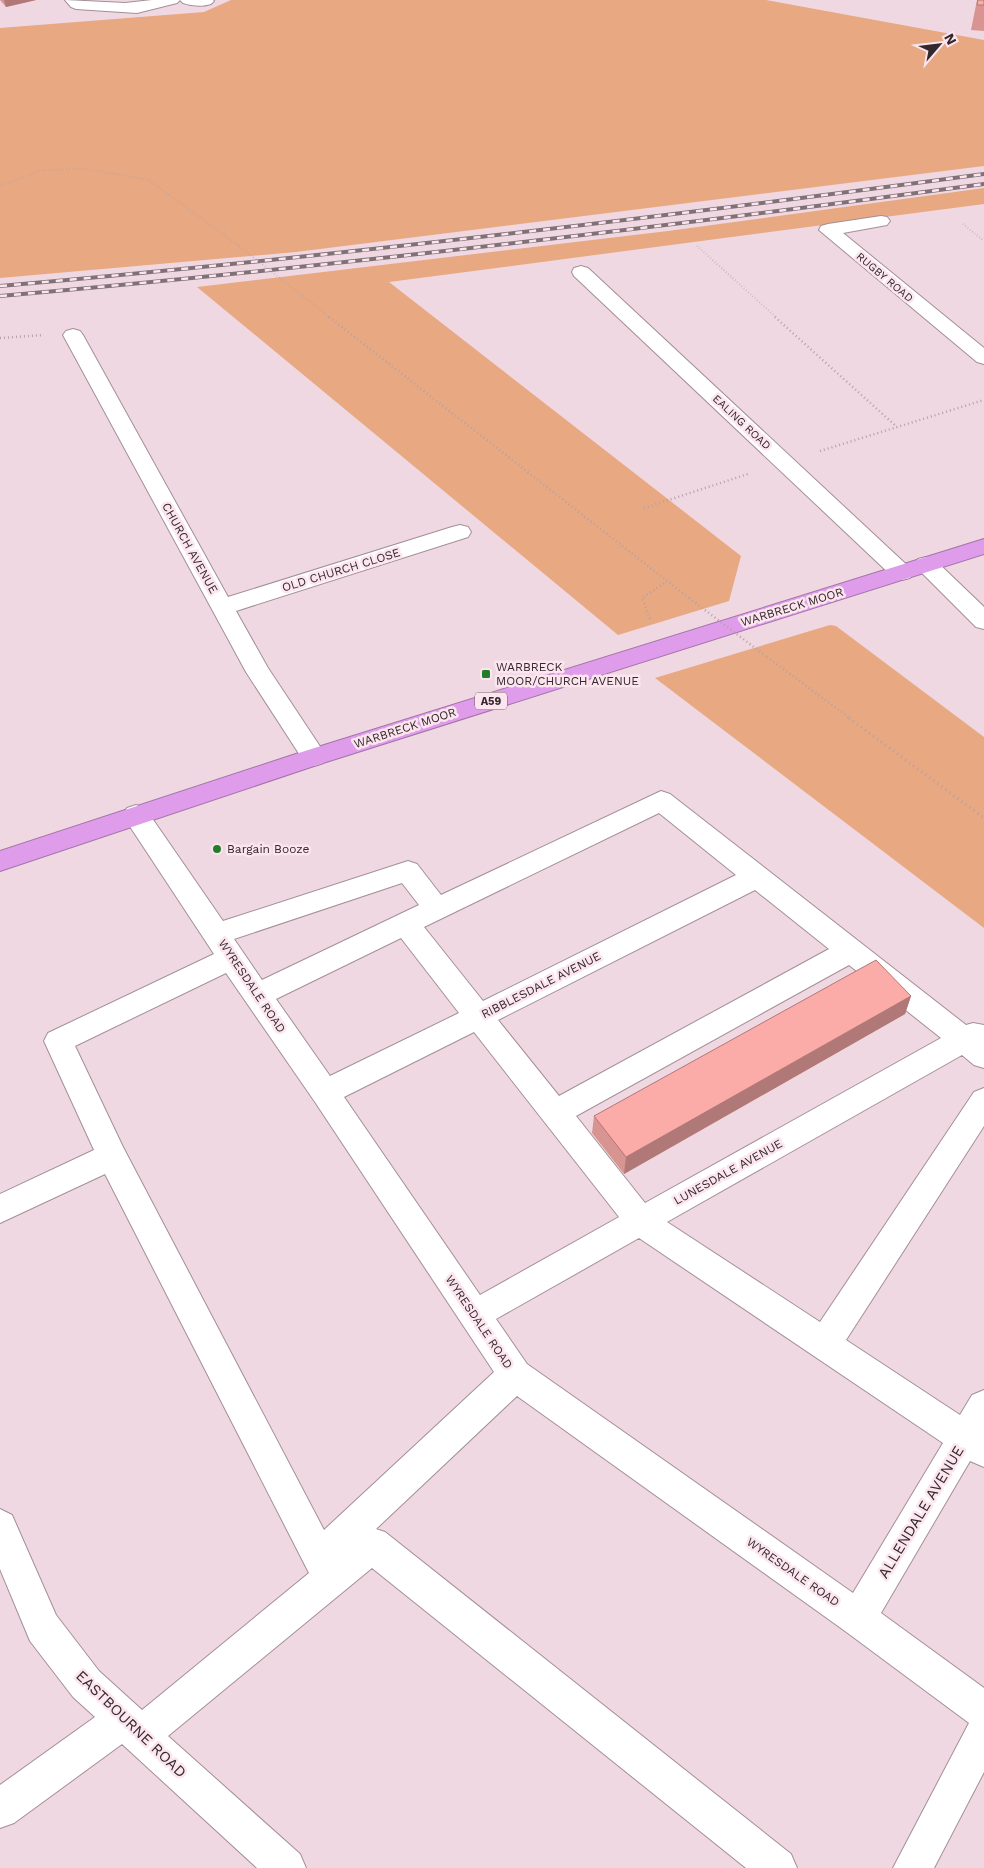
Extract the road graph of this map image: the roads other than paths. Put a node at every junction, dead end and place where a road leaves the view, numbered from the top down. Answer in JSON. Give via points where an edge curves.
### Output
{"nodes":[{"id":1,"x":172,"y":0,"type":"edge"},
{"id":2,"x":188,"y":0,"type":"edge"},
{"id":3,"x":215,"y":1,"type":"edge"},
{"id":4,"x":75,"y":2,"type":"edge"},
{"id":5,"x":881,"y":221,"type":"dead end"},
{"id":6,"x":581,"y":272,"type":"dead end"},
{"id":7,"x":73,"y":335,"type":"road end"},
{"id":8,"x":984,"y":358,"type":"edge"},
{"id":9,"x":460,"y":532,"type":"dead end"},
{"id":10,"x":984,"y":546,"type":"edge"},
{"id":11,"x":926,"y":564,"type":"junction"},
{"id":12,"x":902,"y":573,"type":"junction"},
{"id":13,"x":222,"y":607,"type":"junction"},
{"id":14,"x":984,"y":621,"type":"edge"},
{"id":15,"x":314,"y":757,"type":"junction"},
{"id":16,"x":136,"y":816,"type":"junction"},
{"id":17,"x":0,"y":861,"type":"edge"},
{"id":18,"x":757,"y":876,"type":"junction"},
{"id":19,"x":437,"y":908,"type":"junction"},
{"id":20,"x":405,"y":923,"type":"junction"},
{"id":21,"x":224,"y":946,"type":"junction"},
{"id":22,"x":852,"y":950,"type":"junction"},
{"id":23,"x":258,"y":995,"type":"junction"},
{"id":24,"x":478,"y":1016,"type":"junction"},
{"id":25,"x":977,"y":1044,"type":"edge"},
{"id":26,"x":325,"y":1093,"type":"junction"},
{"id":27,"x":984,"y":1101,"type":"edge"},
{"id":28,"x":555,"y":1113,"type":"junction"},
{"id":29,"x":112,"y":1156,"type":"junction"},
{"id":30,"x":0,"y":1209,"type":"edge"},
{"id":31,"x":641,"y":1222,"type":"junction"},
{"id":32,"x":474,"y":1315,"type":"junction"},
{"id":33,"x":825,"y":1343,"type":"junction"},
{"id":34,"x":515,"y":1374,"type":"junction"},
{"id":35,"x":984,"y":1406,"type":"edge"},
{"id":36,"x":975,"y":1444,"type":"edge"},
{"id":37,"x":0,"y":1527,"type":"edge"},
{"id":38,"x":327,"y":1566,"type":"junction"},
{"id":39,"x":858,"y":1618,"type":"junction"},
{"id":40,"x":984,"y":1711,"type":"edge"},
{"id":41,"x":132,"y":1727,"type":"junction"},
{"id":42,"x":984,"y":1733,"type":"edge"},
{"id":43,"x":0,"y":1809,"type":"edge"},
{"id":44,"x":286,"y":1868,"type":"edge"},
{"id":45,"x":777,"y":1868,"type":"edge"},
{"id":46,"x":914,"y":1868,"type":"edge"}],
"edges":[{"from":1,"to":4,"type":"street","via":[[131,8]]},
{"from":2,"to":3,"type":"street"},
{"from":5,"to":8,"type":"street","name":"RUGBY ROAD","via":[[828,230]]},
{"from":6,"to":12,"type":"street","name":"EALING ROAD"},
{"from":7,"to":13,"type":"street","name":"CHURCH AVENUE"},
{"from":9,"to":13,"type":"street","name":"OLD CHURCH CLOSE"},
{"from":10,"to":11,"type":"highway","name":"WARBRECK MOOR","number":"A59"},
{"from":11,"to":12,"type":"highway","name":"WARBRECK MOOR","number":"A59"},
{"from":11,"to":14,"type":"street"},
{"from":12,"to":15,"type":"highway","name":"WARBRECK MOOR","number":"A59"},
{"from":13,"to":15,"type":"street","name":"CHURCH AVENUE","via":[[258,672]]},
{"from":15,"to":16,"type":"highway","name":"WARBRECK MOOR","number":"A59"},
{"from":16,"to":17,"type":"highway","name":"WARBRECK MOOR","number":"A59"},
{"from":16,"to":21,"type":"street","name":"WYRESDALE ROAD"},
{"from":18,"to":19,"type":"street","via":[[662,801]]},
{"from":18,"to":22,"type":"street"},
{"from":18,"to":24,"type":"street","name":"RIBBLESDALE AVENUE"},
{"from":19,"to":20,"type":"street"},
{"from":19,"to":21,"type":"street","via":[[408,871]]},
{"from":20,"to":23,"type":"street"},
{"from":20,"to":24,"type":"street"},
{"from":21,"to":23,"type":"street","name":"WYRESDALE ROAD"},
{"from":21,"to":29,"type":"street","via":[[58,1041]]},
{"from":22,"to":25,"type":"street"},
{"from":22,"to":28,"type":"street"},
{"from":23,"to":26,"type":"street","name":"WYRESDALE ROAD"},
{"from":24,"to":26,"type":"street","name":"RIBBLESDALE AVENUE"},
{"from":24,"to":28,"type":"street"},
{"from":25,"to":31,"type":"street","name":"LUNESDALE AVENUE"},
{"from":26,"to":32,"type":"street","name":"WYRESDALE ROAD"},
{"from":27,"to":33,"type":"street"},
{"from":28,"to":31,"type":"street"},
{"from":29,"to":30,"type":"street"},
{"from":29,"to":38,"type":"street"},
{"from":31,"to":32,"type":"street","name":"LUNESDALE AVENUE"},
{"from":31,"to":33,"type":"street"},
{"from":32,"to":34,"type":"street","name":"WYRESDALE ROAD"},
{"from":33,"to":36,"type":"street"},
{"from":34,"to":38,"type":"street"},
{"from":34,"to":39,"type":"street","name":"WYRESDALE ROAD"},
{"from":35,"to":36,"type":"street","name":"ALLENDALE AVENUE"},
{"from":36,"to":39,"type":"street","name":"ALLENDALE AVENUE"},
{"from":37,"to":41,"type":"street","name":"EASTBOURNE ROAD","via":[[43,1628],[86,1684]]},
{"from":38,"to":41,"type":"street"},
{"from":38,"to":45,"type":"street","via":[[372,1545]]},
{"from":39,"to":40,"type":"street","name":"WYRESDALE ROAD"},
{"from":41,"to":43,"type":"street"},
{"from":41,"to":44,"type":"street","name":"EASTBOURNE ROAD"},
{"from":42,"to":46,"type":"street"}]}
